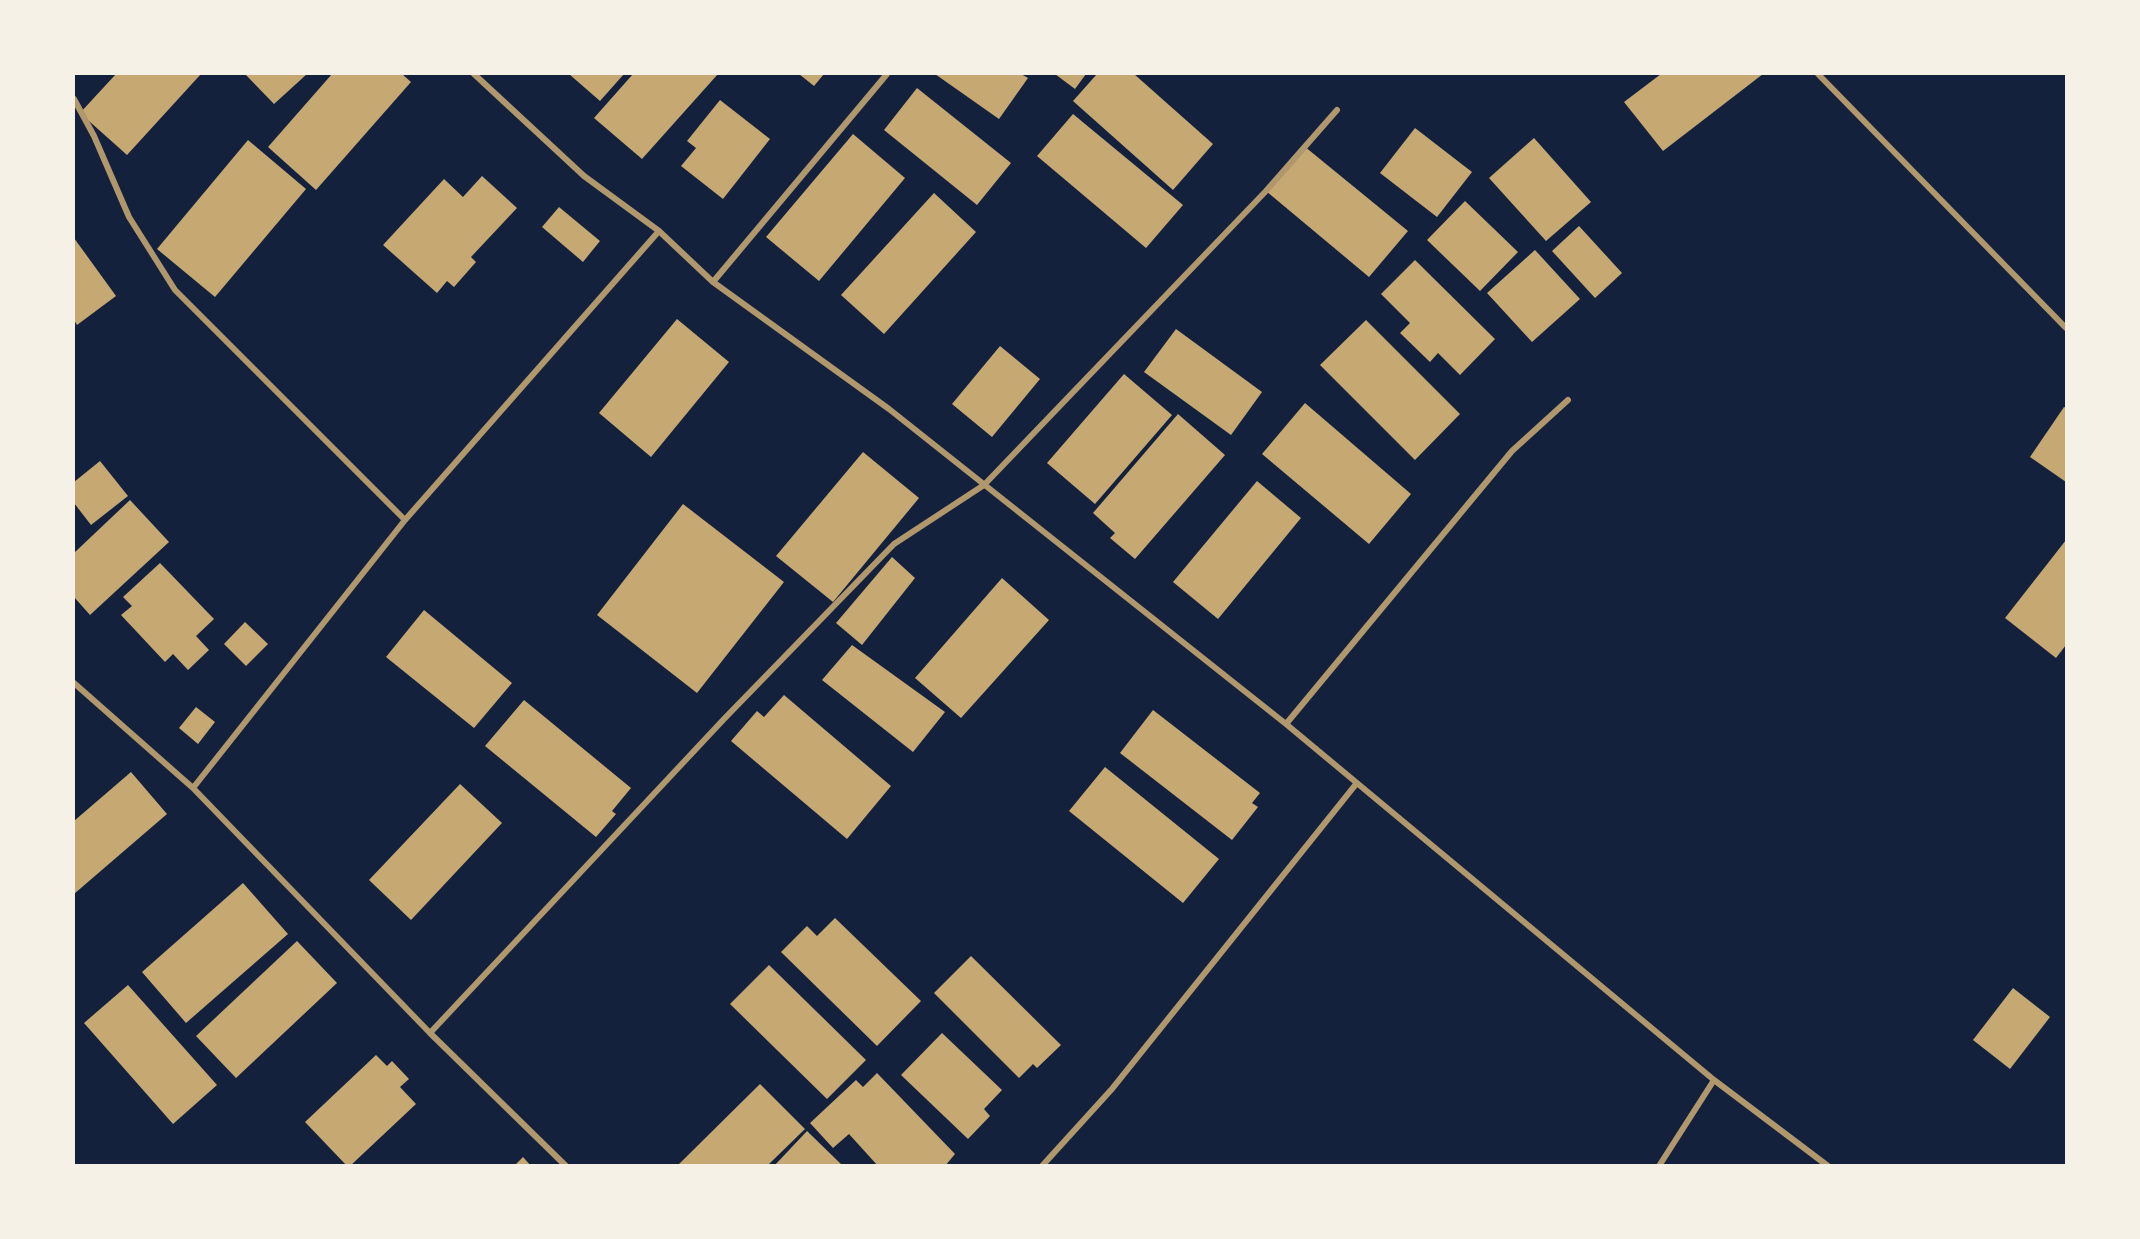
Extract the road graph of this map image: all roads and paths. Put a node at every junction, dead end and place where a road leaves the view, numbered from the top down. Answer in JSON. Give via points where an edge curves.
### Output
{"nodes":[{"id":1,"x":474,"y":74,"type":"edge"},
{"id":2,"x":887,"y":74,"type":"edge"},
{"id":3,"x":1818,"y":74,"type":"edge"},
{"id":4,"x":74,"y":99,"type":"edge"},
{"id":5,"x":1337,"y":110,"type":"dead end"},
{"id":6,"x":659,"y":231,"type":"junction"},
{"id":7,"x":713,"y":282,"type":"junction"},
{"id":8,"x":2067,"y":328,"type":"edge"},
{"id":9,"x":1568,"y":400,"type":"dead end"},
{"id":10,"x":984,"y":485,"type":"junction"},
{"id":11,"x":405,"y":520,"type":"junction"},
{"id":12,"x":74,"y":682,"type":"edge"},
{"id":13,"x":1286,"y":724,"type":"junction"},
{"id":14,"x":1356,"y":783,"type":"junction"},
{"id":15,"x":193,"y":788,"type":"junction"},
{"id":16,"x":430,"y":1033,"type":"junction"},
{"id":17,"x":1714,"y":1080,"type":"junction"},
{"id":18,"x":566,"y":1166,"type":"edge"},
{"id":19,"x":1042,"y":1166,"type":"edge"},
{"id":20,"x":1659,"y":1166,"type":"edge"},
{"id":21,"x":1828,"y":1166,"type":"edge"}],
"edges":[{"from":1,"to":6,"type":"street","via":[[584,176]]},
{"from":2,"to":7,"type":"street"},
{"from":3,"to":8,"type":"street"},
{"from":4,"to":11,"type":"street","via":[[129,217],[175,290]]},
{"from":5,"to":10,"type":"street","via":[[1266,191]]},
{"from":6,"to":7,"type":"street"},
{"from":6,"to":11,"type":"street"},
{"from":7,"to":10,"type":"street","via":[[889,409]]},
{"from":9,"to":13,"type":"street","via":[[1512,451]]},
{"from":10,"to":13,"type":"street"},
{"from":10,"to":16,"type":"street","via":[[894,544],[723,718]]},
{"from":11,"to":15,"type":"street"},
{"from":12,"to":15,"type":"street"},
{"from":13,"to":14,"type":"street"},
{"from":14,"to":17,"type":"street"},
{"from":14,"to":19,"type":"street","via":[[1111,1090]]},
{"from":15,"to":16,"type":"street"},
{"from":16,"to":18,"type":"street"},
{"from":17,"to":20,"type":"street"},
{"from":17,"to":21,"type":"street"}]}
